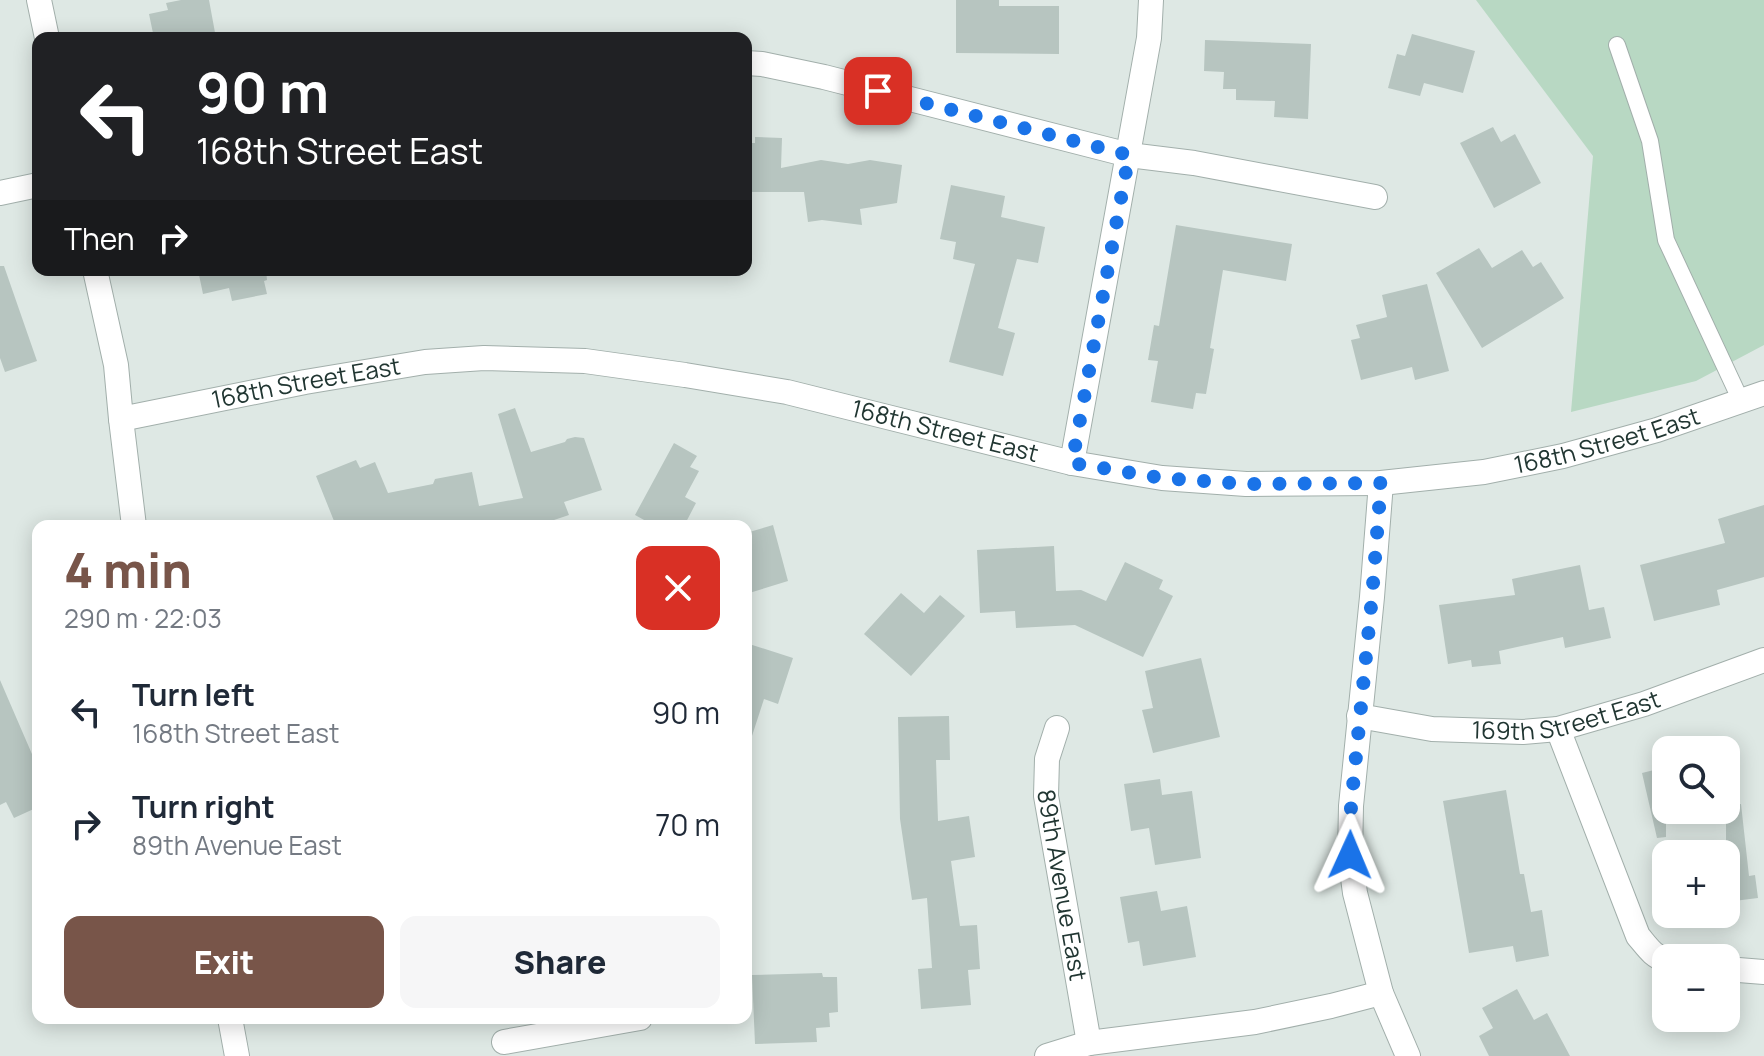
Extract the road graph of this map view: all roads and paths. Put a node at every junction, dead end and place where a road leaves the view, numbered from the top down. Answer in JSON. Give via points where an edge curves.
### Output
{"nodes":[{"id":1,"x":39,"y":0,"type":"edge"},
{"id":2,"x":1151,"y":0,"type":"edge"},
{"id":3,"x":46,"y":32,"type":"edge"},
{"id":4,"x":1617,"y":45,"type":"dead end"},
{"id":5,"x":752,"y":63,"type":"edge"},
{"id":6,"x":1129,"y":155,"type":"junction"},
{"id":7,"x":32,"y":186,"type":"edge"},
{"id":8,"x":0,"y":193,"type":"edge"},
{"id":9,"x":1375,"y":197,"type":"dead end"},
{"id":10,"x":96,"y":276,"type":"edge"},
{"id":11,"x":1753,"y":397,"type":"edge"},
{"id":12,"x":121,"y":419,"type":"junction"},
{"id":13,"x":1072,"y":463,"type":"junction"},
{"id":14,"x":1381,"y":483,"type":"junction"},
{"id":15,"x":133,"y":520,"type":"edge"},
{"id":16,"x":1764,"y":660,"type":"edge"},
{"id":17,"x":1359,"y":716,"type":"junction"},
{"id":18,"x":1057,"y":728,"type":"dead end"},
{"id":19,"x":1558,"y":729,"type":"junction"},
{"id":20,"x":1652,"y":951,"type":"edge"},
{"id":21,"x":1740,"y":970,"type":"edge"},
{"id":22,"x":1764,"y":972,"type":"edge"},
{"id":23,"x":1381,"y":993,"type":"junction"},
{"id":24,"x":231,"y":1024,"type":"edge"},
{"id":25,"x":601,"y":1024,"type":"edge"},
{"id":26,"x":504,"y":1039,"type":"edge"},
{"id":27,"x":1089,"y":1043,"type":"junction"},
{"id":28,"x":237,"y":1056,"type":"edge"},
{"id":29,"x":1047,"y":1056,"type":"edge"},
{"id":30,"x":1408,"y":1056,"type":"edge"}],
"edges":[{"from":1,"to":3,"type":"street"},
{"from":2,"to":6,"type":"street"},
{"from":4,"to":11,"type":"lane","via":[[1650,141],[1666,240]]},
{"from":5,"to":6,"type":"street"},
{"from":6,"to":9,"type":"street"},
{"from":6,"to":13,"type":"street"},
{"from":7,"to":8,"type":"street"},
{"from":10,"to":12,"type":"street","via":[[116,365]]},
{"from":11,"to":14,"type":"street","name":"168th Street East","via":[[1563,456],[1484,472]]},
{"from":12,"to":13,"type":"street","name":"168th Street East","via":[[425,362],[585,361],[787,392]]},
{"from":12,"to":15,"type":"street"},
{"from":13,"to":14,"type":"street","name":"168th Street East","via":[[1162,478],[1246,484]]},
{"from":14,"to":17,"type":"street"},
{"from":16,"to":19,"type":"street","name":"169th Street East"},
{"from":17,"to":19,"type":"street","name":"169th Street East","via":[[1432,729]]},
{"from":17,"to":23,"type":"street","via":[[1350,855]]},
{"from":18,"to":27,"type":"street","name":"89th Avenue East","via":[[1047,759],[1046,796]]},
{"from":19,"to":20,"type":"street","via":[[1638,936]]},
{"from":21,"to":22,"type":"street"},
{"from":23,"to":27,"type":"street","via":[[1255,1022]]},
{"from":23,"to":30,"type":"street"},
{"from":24,"to":28,"type":"street"},
{"from":25,"to":26,"type":"street"},
{"from":27,"to":29,"type":"street"}]}
